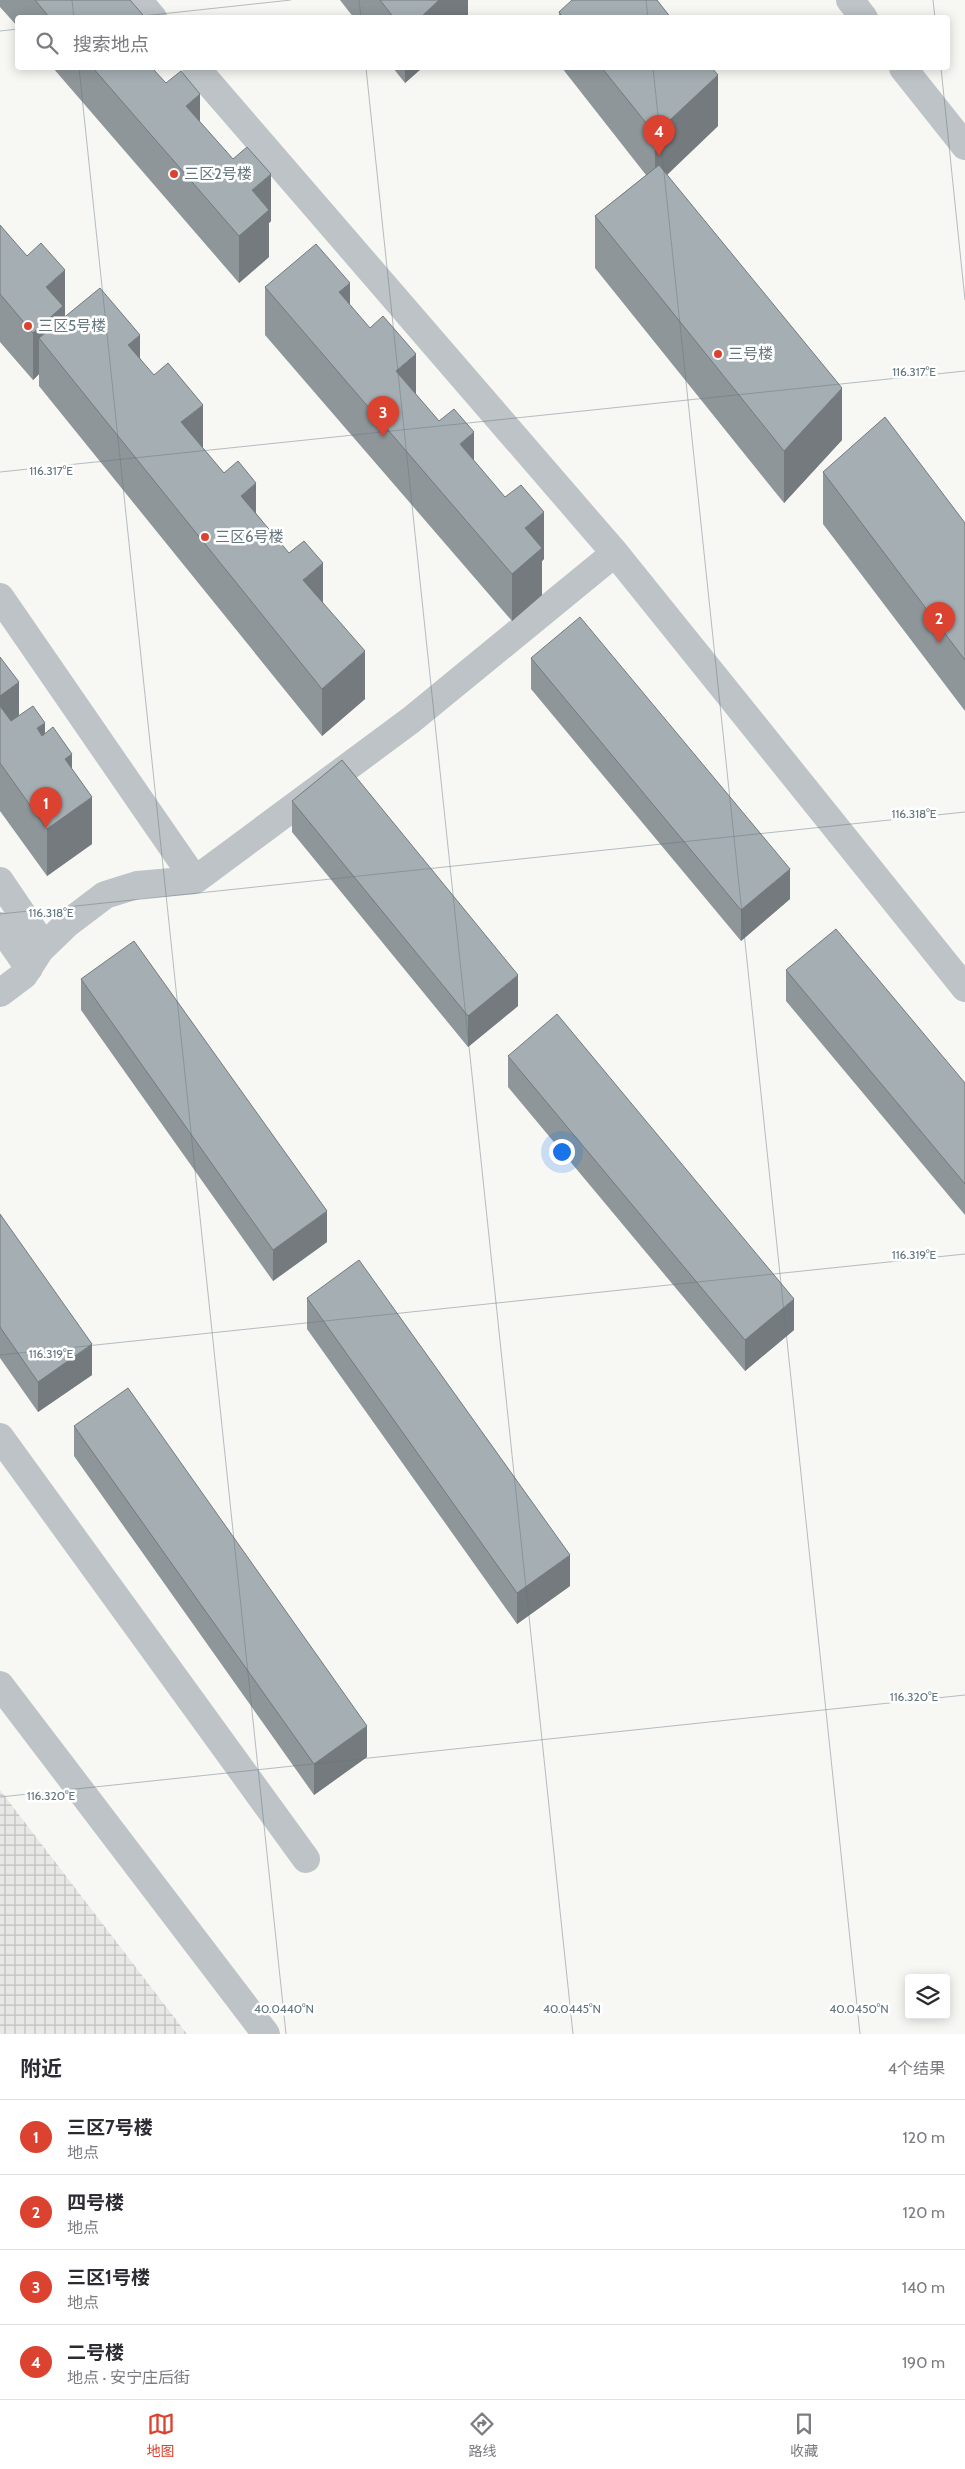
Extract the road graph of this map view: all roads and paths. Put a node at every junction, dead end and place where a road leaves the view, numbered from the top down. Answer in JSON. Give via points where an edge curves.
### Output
{"nodes":[{"id":1,"x":138,"y":0,"type":"edge"},
{"id":2,"x":850,"y":0,"type":"edge"},
{"id":3,"x":150,"y":15,"type":"edge"},
{"id":4,"x":862,"y":15,"type":"edge"},
{"id":5,"x":198,"y":70,"type":"edge"},
{"id":6,"x":905,"y":70,"type":"edge"},
{"id":7,"x":965,"y":146,"type":"edge"},
{"id":8,"x":615,"y":553,"type":"junction"},
{"id":9,"x":0,"y":597,"type":"edge"},
{"id":10,"x":195,"y":880,"type":"junction"},
{"id":11,"x":0,"y":881,"type":"edge"},
{"id":12,"x":0,"y":926,"type":"edge"},
{"id":13,"x":36,"y":957,"type":"junction"},
{"id":14,"x":965,"y":988,"type":"edge"},
{"id":15,"x":0,"y":994,"type":"edge"},
{"id":16,"x":0,"y":1437,"type":"edge"},
{"id":17,"x":0,"y":1685,"type":"edge"},
{"id":18,"x":306,"y":1859,"type":"dead end"},
{"id":19,"x":266,"y":2034,"type":"edge"}],
"edges":[{"from":1,"to":3,"type":"street"},
{"from":2,"to":4,"type":"street"},
{"from":5,"to":8,"type":"street"},
{"from":6,"to":7,"type":"street"},
{"from":8,"to":10,"type":"street","via":[[411,720]]},
{"from":8,"to":14,"type":"street"},
{"from":9,"to":10,"type":"street"},
{"from":10,"to":13,"type":"street","via":[[137,885],[105,896],[68,923]]},
{"from":11,"to":13,"type":"street"},
{"from":12,"to":13,"type":"street"},
{"from":13,"to":15,"type":"street","via":[[24,975]]},
{"from":16,"to":18,"type":"street"},
{"from":17,"to":19,"type":"street"}]}
